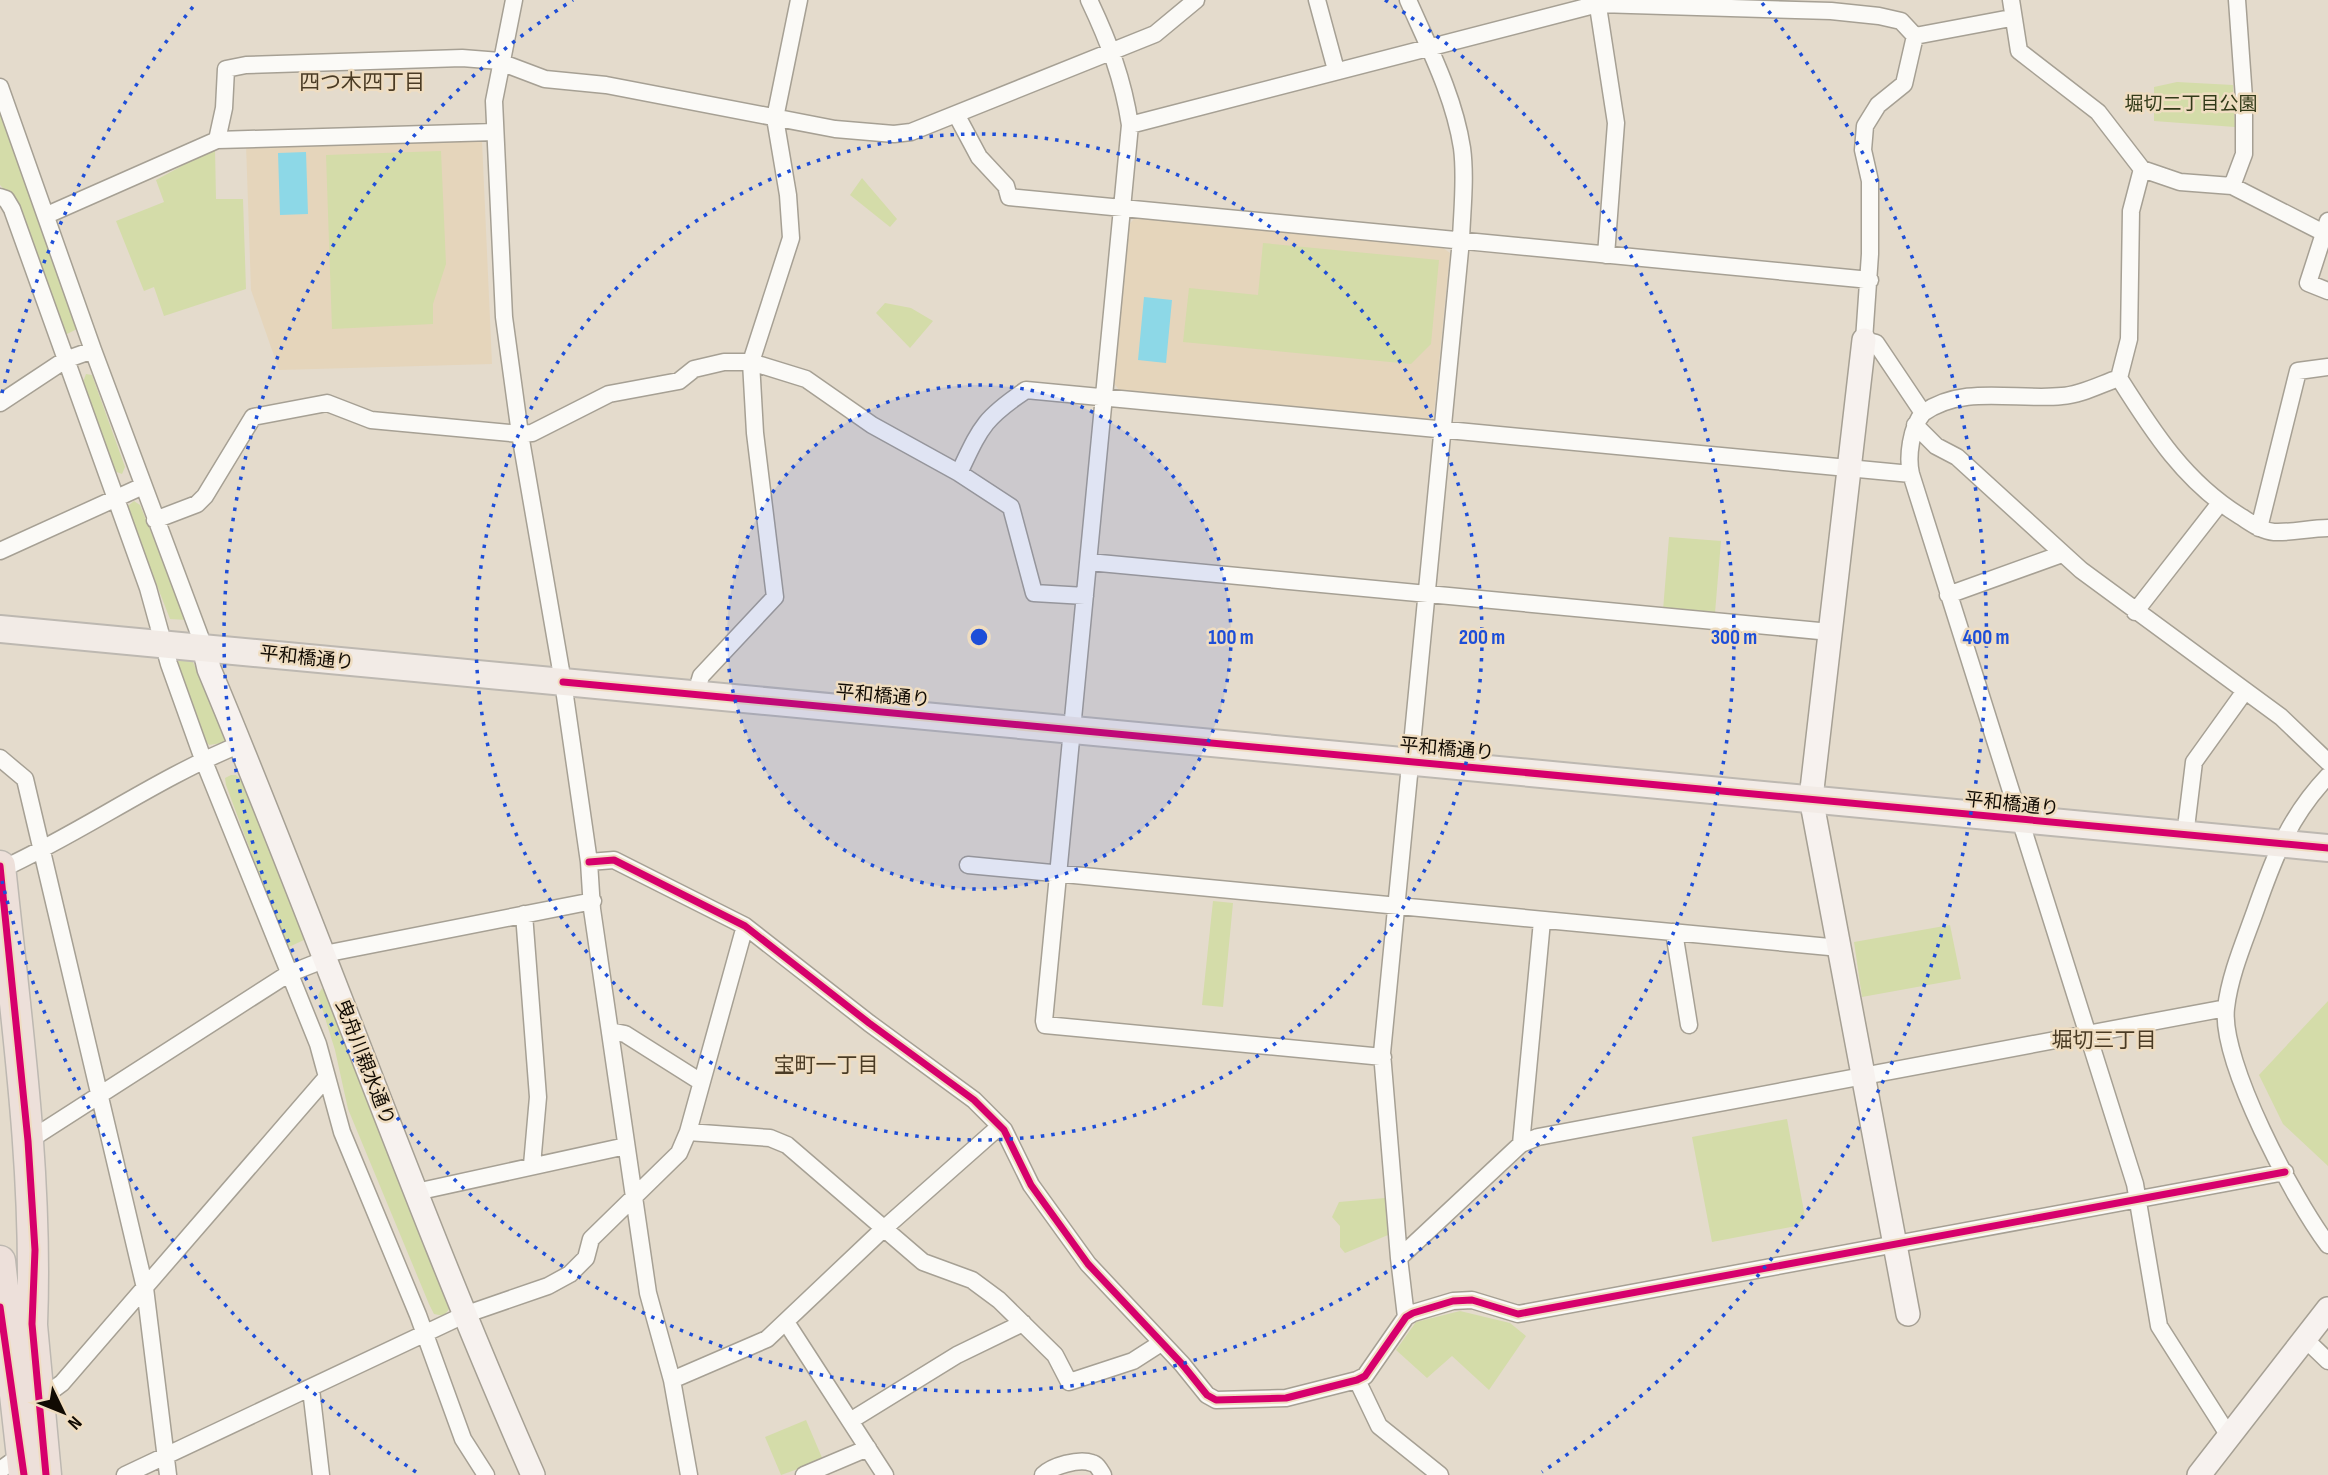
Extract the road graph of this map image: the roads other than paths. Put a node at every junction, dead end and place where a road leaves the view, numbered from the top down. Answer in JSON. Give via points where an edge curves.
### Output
{"nodes":[{"id":1,"x":514,"y":0,"type":"edge"},
{"id":2,"x":799,"y":0,"type":"edge"},
{"id":3,"x":1089,"y":0,"type":"edge"},
{"id":4,"x":1196,"y":0,"type":"edge"},
{"id":5,"x":1317,"y":0,"type":"edge"},
{"id":6,"x":1408,"y":0,"type":"edge"},
{"id":7,"x":2011,"y":0,"type":"edge"},
{"id":8,"x":2237,"y":0,"type":"edge"},
{"id":9,"x":1598,"y":2,"type":"edge"},
{"id":10,"x":1829,"y":5,"type":"edge"},
{"id":11,"x":2011,"y":18,"type":"junction"},
{"id":12,"x":1915,"y":36,"type":"junction"},
{"id":13,"x":1429,"y":46,"type":"junction"},
{"id":14,"x":1113,"y":50,"type":"junction"},
{"id":15,"x":500,"y":62,"type":"junction"},
{"id":16,"x":1336,"y":70,"type":"junction"},
{"id":17,"x":0,"y":87,"type":"edge"},
{"id":18,"x":956,"y":114,"type":"junction"},
{"id":19,"x":775,"y":118,"type":"junction"},
{"id":20,"x":1129,"y":125,"type":"junction"},
{"id":21,"x":495,"y":132,"type":"junction"},
{"id":22,"x":217,"y":141,"type":"junction"},
{"id":23,"x":2142,"y":169,"type":"junction"},
{"id":24,"x":2231,"y":187,"type":"junction"},
{"id":25,"x":0,"y":197,"type":"edge"},
{"id":26,"x":1122,"y":208,"type":"junction"},
{"id":27,"x":47,"y":215,"type":"junction"},
{"id":28,"x":2326,"y":227,"type":"edge"},
{"id":29,"x":1461,"y":240,"type":"junction"},
{"id":30,"x":1605,"y":255,"type":"junction"},
{"id":31,"x":1870,"y":280,"type":"junction"},
{"id":32,"x":2328,"y":291,"type":"edge"},
{"id":33,"x":1864,"y":340,"type":"junction"},
{"id":34,"x":93,"y":350,"type":"junction"},
{"id":35,"x":65,"y":360,"type":"junction"},
{"id":36,"x":751,"y":362,"type":"junction"},
{"id":37,"x":2328,"y":367,"type":"edge"},
{"id":38,"x":2119,"y":379,"type":"junction"},
{"id":39,"x":1105,"y":396,"type":"junction"},
{"id":40,"x":0,"y":403,"type":"edge"},
{"id":41,"x":1919,"y":419,"type":"junction"},
{"id":42,"x":1442,"y":428,"type":"junction"},
{"id":43,"x":520,"y":434,"type":"junction"},
{"id":44,"x":1849,"y":467,"type":"junction"},
{"id":45,"x":959,"y":473,"type":"junction"},
{"id":46,"x":1911,"y":474,"type":"junction"},
{"id":47,"x":143,"y":486,"type":"junction"},
{"id":48,"x":116,"y":499,"type":"junction"},
{"id":49,"x":2220,"y":503,"type":"junction"},
{"id":50,"x":155,"y":520,"type":"junction"},
{"id":51,"x":2259,"y":528,"type":"junction"},
{"id":52,"x":2328,"y":528,"type":"edge"},
{"id":53,"x":0,"y":551,"type":"edge"},
{"id":54,"x":2062,"y":554,"type":"junction"},
{"id":55,"x":1088,"y":562,"type":"junction"},
{"id":56,"x":1426,"y":594,"type":"junction"},
{"id":57,"x":1948,"y":595,"type":"junction"},
{"id":58,"x":1085,"y":597,"type":"junction"},
{"id":59,"x":2135,"y":612,"type":"junction"},
{"id":60,"x":0,"y":629,"type":"edge"},
{"id":61,"x":1830,"y":632,"type":"junction"},
{"id":62,"x":164,"y":643,"type":"junction"},
{"id":63,"x":204,"y":647,"type":"junction"},
{"id":64,"x":563,"y":682,"type":"junction"},
{"id":65,"x":2245,"y":691,"type":"junction"},
{"id":66,"x":696,"y":694,"type":"junction"},
{"id":67,"x":1074,"y":728,"type":"junction"},
{"id":68,"x":241,"y":744,"type":"junction"},
{"id":69,"x":0,"y":758,"type":"edge"},
{"id":70,"x":203,"y":759,"type":"junction"},
{"id":71,"x":1411,"y":761,"type":"junction"},
{"id":72,"x":2328,"y":762,"type":"edge"},
{"id":73,"x":2328,"y":776,"type":"edge"},
{"id":74,"x":1811,"y":798,"type":"junction"},
{"id":75,"x":2020,"y":820,"type":"junction"},
{"id":76,"x":2185,"y":836,"type":"junction"},
{"id":77,"x":2279,"y":844,"type":"junction"},
{"id":78,"x":2328,"y":848,"type":"edge"},
{"id":79,"x":42,"y":851,"type":"junction"},
{"id":80,"x":589,"y":862,"type":"junction"},
{"id":81,"x":968,"y":865,"type":"dead end"},
{"id":82,"x":0,"y":868,"type":"edge"},
{"id":83,"x":1059,"y":874,"type":"junction"},
{"id":84,"x":593,"y":901,"type":"junction"},
{"id":85,"x":1396,"y":906,"type":"junction"},
{"id":86,"x":524,"y":914,"type":"junction"},
{"id":87,"x":1542,"y":922,"type":"junction"},
{"id":88,"x":746,"y":926,"type":"junction"},
{"id":89,"x":1674,"y":932,"type":"junction"},
{"id":90,"x":1840,"y":948,"type":"junction"},
{"id":91,"x":325,"y":956,"type":"junction"},
{"id":92,"x":288,"y":974,"type":"junction"},
{"id":93,"x":2226,"y":1008,"type":"junction"},
{"id":94,"x":0,"y":1022,"type":"edge"},
{"id":95,"x":1689,"y":1025,"type":"dead end"},
{"id":96,"x":610,"y":1031,"type":"junction"},
{"id":97,"x":2087,"y":1034,"type":"junction"},
{"id":98,"x":1383,"y":1057,"type":"junction"},
{"id":99,"x":1863,"y":1076,"type":"junction"},
{"id":100,"x":326,"y":1078,"type":"junction"},
{"id":101,"x":701,"y":1082,"type":"junction"},
{"id":102,"x":99,"y":1096,"type":"junction"},
{"id":103,"x":1000,"y":1126,"type":"junction"},
{"id":104,"x":688,"y":1132,"type":"junction"},
{"id":105,"x":1521,"y":1144,"type":"junction"},
{"id":106,"x":626,"y":1146,"type":"junction"},
{"id":107,"x":21,"y":1149,"type":"junction"},
{"id":108,"x":532,"y":1165,"type":"junction"},
{"id":109,"x":2285,"y":1171,"type":"junction"},
{"id":110,"x":416,"y":1192,"type":"junction"},
{"id":111,"x":634,"y":1195,"type":"junction"},
{"id":112,"x":2137,"y":1198,"type":"junction"},
{"id":113,"x":885,"y":1229,"type":"junction"},
{"id":114,"x":1894,"y":1243,"type":"junction"},
{"id":115,"x":2328,"y":1245,"type":"edge"},
{"id":116,"x":1399,"y":1258,"type":"junction"},
{"id":117,"x":0,"y":1261,"type":"edge"},
{"id":118,"x":145,"y":1288,"type":"junction"},
{"id":119,"x":2328,"y":1308,"type":"edge"},
{"id":120,"x":1908,"y":1314,"type":"dead end"},
{"id":121,"x":464,"y":1315,"type":"junction"},
{"id":122,"x":1406,"y":1317,"type":"junction"},
{"id":123,"x":12,"y":1321,"type":"edge"},
{"id":124,"x":786,"y":1321,"type":"junction"},
{"id":125,"x":1023,"y":1323,"type":"junction"},
{"id":126,"x":425,"y":1335,"type":"junction"},
{"id":127,"x":2305,"y":1339,"type":"junction"},
{"id":128,"x":1161,"y":1343,"type":"junction"},
{"id":129,"x":2328,"y":1361,"type":"edge"},
{"id":130,"x":672,"y":1380,"type":"junction"},
{"id":131,"x":1357,"y":1380,"type":"junction"},
{"id":132,"x":311,"y":1389,"type":"junction"},
{"id":133,"x":39,"y":1400,"type":"junction"},
{"id":134,"x":850,"y":1421,"type":"junction"},
{"id":135,"x":2229,"y":1436,"type":"junction"},
{"id":136,"x":868,"y":1448,"type":"junction"},
{"id":137,"x":13,"y":1453,"type":"edge"},
{"id":138,"x":166,"y":1455,"type":"junction"},
{"id":139,"x":1435,"y":1473,"type":"edge"},
{"id":140,"x":46,"y":1475,"type":"edge"},
{"id":141,"x":125,"y":1475,"type":"edge"},
{"id":142,"x":168,"y":1475,"type":"edge"},
{"id":143,"x":321,"y":1475,"type":"edge"},
{"id":144,"x":486,"y":1475,"type":"edge"},
{"id":145,"x":533,"y":1475,"type":"edge"},
{"id":146,"x":689,"y":1475,"type":"edge"},
{"id":147,"x":804,"y":1475,"type":"edge"},
{"id":148,"x":885,"y":1475,"type":"edge"},
{"id":149,"x":1043,"y":1475,"type":"edge"},
{"id":150,"x":1103,"y":1475,"type":"edge"},
{"id":151,"x":2199,"y":1475,"type":"edge"}],
"edges":[{"from":1,"to":15,"type":"street"},
{"from":2,"to":19,"type":"street"},
{"from":3,"to":14,"type":"street"},
{"from":4,"to":14,"type":"street","via":[[1155,34]]},
{"from":5,"to":16,"type":"street"},
{"from":6,"to":13,"type":"street"},
{"from":7,"to":11,"type":"street"},
{"from":8,"to":24,"type":"street","via":[[2244,154]]},
{"from":9,"to":10,"type":"street"},
{"from":9,"to":13,"type":"street"},
{"from":9,"to":30,"type":"street","via":[[1616,123]]},
{"from":10,"to":12,"type":"street","via":[[1901,21]]},
{"from":11,"to":12,"type":"street"},
{"from":11,"to":23,"type":"street","via":[[2018,51],[2098,112]]},
{"from":12,"to":31,"type":"street","via":[[1904,84],[1878,105],[1865,126]]},
{"from":13,"to":16,"type":"street"},
{"from":13,"to":29,"type":"street","via":[[1449,97],[1462,150]]},
{"from":14,"to":18,"type":"street"},
{"from":14,"to":20,"type":"street"},
{"from":15,"to":19,"type":"street","via":[[545,79],[606,85]]},
{"from":15,"to":21,"type":"street"},
{"from":15,"to":22,"type":"street","via":[[462,58],[226,69],[225,108]]},
{"from":16,"to":20,"type":"street"},
{"from":17,"to":27,"type":"street"},
{"from":18,"to":19,"type":"street","via":[[894,134]]},
{"from":18,"to":26,"type":"street","via":[[979,157],[1006,186],[1009,197]]},
{"from":19,"to":36,"type":"street","via":[[791,238]]},
{"from":20,"to":26,"type":"street"},
{"from":21,"to":22,"type":"street"},
{"from":21,"to":43,"type":"street","via":[[504,317]]},
{"from":22,"to":27,"type":"street"},
{"from":23,"to":24,"type":"street","via":[[2180,182]]},
{"from":23,"to":38,"type":"street","via":[[2131,211],[2129,339]]},
{"from":24,"to":28,"type":"street"},
{"from":25,"to":35,"type":"street","via":[[12,209]]},
{"from":26,"to":29,"type":"street"},
{"from":26,"to":39,"type":"street"},
{"from":27,"to":34,"type":"street"},
{"from":28,"to":32,"type":"street","via":[[2308,283]]},
{"from":29,"to":30,"type":"street"},
{"from":29,"to":42,"type":"street"},
{"from":30,"to":31,"type":"street"},
{"from":31,"to":33,"type":"street"},
{"from":33,"to":41,"type":"street","via":[[1876,343]]},
{"from":33,"to":44,"type":"street"},
{"from":34,"to":35,"type":"street"},
{"from":34,"to":47,"type":"street"},
{"from":35,"to":40,"type":"street"},
{"from":35,"to":48,"type":"street"},
{"from":36,"to":43,"type":"street","via":[[724,362],[694,369],[680,381],[609,394],[532,433]]},
{"from":36,"to":45,"type":"street","via":[[806,379],[872,425]]},
{"from":36,"to":66,"type":"street","via":[[775,597],[701,676]]},
{"from":37,"to":51,"type":"street","via":[[2298,370]]},
{"from":38,"to":41,"type":"street","via":[[2064,397],[1982,395],[1948,401]]},
{"from":38,"to":49,"type":"street","via":[[2154,434],[2193,481]]},
{"from":39,"to":42,"type":"street"},
{"from":39,"to":45,"type":"street","via":[[1026,390],[993,412]]},
{"from":39,"to":55,"type":"street"},
{"from":41,"to":46,"type":"street"},
{"from":41,"to":54,"type":"street","via":[[1936,446],[1957,457]]},
{"from":42,"to":44,"type":"street"},
{"from":42,"to":56,"type":"street"},
{"from":43,"to":50,"type":"street","via":[[371,420],[327,403],[253,418],[205,496]]},
{"from":43,"to":64,"type":"street"},
{"from":44,"to":46,"type":"street"},
{"from":44,"to":61,"type":"street"},
{"from":45,"to":58,"type":"street","via":[[1011,507],[1034,593]]},
{"from":46,"to":57,"type":"street"},
{"from":47,"to":48,"type":"street"},
{"from":47,"to":50,"type":"street"},
{"from":48,"to":53,"type":"street"},
{"from":48,"to":62,"type":"street"},
{"from":49,"to":51,"type":"street"},
{"from":49,"to":59,"type":"street"},
{"from":50,"to":63,"type":"street"},
{"from":51,"to":52,"type":"street","via":[[2273,532]]},
{"from":54,"to":57,"type":"street"},
{"from":54,"to":59,"type":"street"},
{"from":55,"to":56,"type":"street"},
{"from":55,"to":58,"type":"street"},
{"from":56,"to":61,"type":"street"},
{"from":56,"to":71,"type":"street"},
{"from":57,"to":75,"type":"street"},
{"from":58,"to":67,"type":"street"},
{"from":59,"to":65,"type":"street"},
{"from":60,"to":62,"type":"main road","name":"平和橋通り"},
{"from":61,"to":74,"type":"street"},
{"from":62,"to":63,"type":"main road","name":"平和橋通り"},
{"from":62,"to":70,"type":"street"},
{"from":63,"to":64,"type":"main road","name":"平和橋通り"},
{"from":63,"to":68,"type":"street","name":"曳舟川親水通り"},
{"from":64,"to":66,"type":"main road","name":"平和橋通り"},
{"from":64,"to":80,"type":"street"},
{"from":65,"to":72,"type":"street","via":[[2281,717]]},
{"from":65,"to":76,"type":"street","via":[[2194,762]]},
{"from":66,"to":67,"type":"main road","name":"平和橋通り"},
{"from":67,"to":71,"type":"main road","name":"平和橋通り"},
{"from":67,"to":83,"type":"street"},
{"from":68,"to":70,"type":"street"},
{"from":68,"to":91,"type":"street","name":"曳舟川親水通り"},
{"from":69,"to":79,"type":"street","via":[[25,779]]},
{"from":70,"to":79,"type":"street"},
{"from":70,"to":92,"type":"street"},
{"from":71,"to":74,"type":"main road","name":"平和橋通り"},
{"from":71,"to":85,"type":"street"},
{"from":73,"to":77,"type":"street","via":[[2309,796]]},
{"from":74,"to":75,"type":"main road","name":"平和橋通り"},
{"from":74,"to":90,"type":"street"},
{"from":75,"to":76,"type":"main road","name":"平和橋通り"},
{"from":75,"to":97,"type":"street"},
{"from":76,"to":77,"type":"main road","name":"平和橋通り"},
{"from":77,"to":78,"type":"main road","name":"平和橋通り"},
{"from":77,"to":93,"type":"street"},
{"from":79,"to":82,"type":"street"},
{"from":79,"to":102,"type":"street"},
{"from":80,"to":84,"type":"street"},
{"from":80,"to":88,"type":"street","via":[[614,860]]},
{"from":81,"to":83,"type":"street"},
{"from":82,"to":107,"type":"highway"},
{"from":83,"to":85,"type":"street"},
{"from":83,"to":98,"type":"street","via":[[1045,1025]]},
{"from":84,"to":86,"type":"street"},
{"from":84,"to":96,"type":"street"},
{"from":85,"to":87,"type":"street"},
{"from":85,"to":98,"type":"street"},
{"from":86,"to":91,"type":"street"},
{"from":86,"to":108,"type":"street","via":[[538,1097]]},
{"from":87,"to":89,"type":"street"},
{"from":87,"to":105,"type":"street"},
{"from":88,"to":101,"type":"street"},
{"from":88,"to":103,"type":"street","via":[[974,1100]]},
{"from":89,"to":90,"type":"street"},
{"from":89,"to":95,"type":"street"},
{"from":90,"to":99,"type":"street"},
{"from":91,"to":92,"type":"street"},
{"from":91,"to":110,"type":"street","name":"曳舟川親水通り"},
{"from":92,"to":100,"type":"street","via":[[318,1044]]},
{"from":92,"to":102,"type":"street"},
{"from":93,"to":97,"type":"street"},
{"from":93,"to":109,"type":"street","via":[[2235,1064],[2261,1128]]},
{"from":94,"to":107,"type":"highway"},
{"from":96,"to":101,"type":"street","via":[[625,1034]]},
{"from":96,"to":106,"type":"street"},
{"from":97,"to":99,"type":"street"},
{"from":97,"to":112,"type":"street"},
{"from":98,"to":116,"type":"street"},
{"from":99,"to":105,"type":"street","via":[[1538,1137]]},
{"from":99,"to":114,"type":"street"},
{"from":100,"to":118,"type":"street"},
{"from":100,"to":126,"type":"street","via":[[342,1132]]},
{"from":101,"to":104,"type":"street"},
{"from":102,"to":107,"type":"street"},
{"from":102,"to":118,"type":"street"},
{"from":103,"to":113,"type":"street"},
{"from":103,"to":128,"type":"street","via":[[1031,1185],[1088,1264]]},
{"from":104,"to":111,"type":"street","via":[[679,1153]]},
{"from":104,"to":113,"type":"street","via":[[770,1138],[788,1146]]},
{"from":105,"to":116,"type":"street"},
{"from":106,"to":108,"type":"street"},
{"from":106,"to":111,"type":"street"},
{"from":107,"to":123,"type":"highway","via":[[35,1250]]},
{"from":108,"to":110,"type":"street"},
{"from":109,"to":112,"type":"street"},
{"from":109,"to":115,"type":"street"},
{"from":110,"to":121,"type":"street","name":"曳舟川親水通り"},
{"from":111,"to":121,"type":"street","via":[[591,1239],[586,1258],[570,1274]]},
{"from":111,"to":130,"type":"street","via":[[648,1293]]},
{"from":112,"to":114,"type":"street"},
{"from":112,"to":135,"type":"street","via":[[2159,1326]]},
{"from":113,"to":124,"type":"street"},
{"from":113,"to":125,"type":"street","via":[[923,1262],[972,1280]]},
{"from":114,"to":120,"type":"street"},
{"from":114,"to":122,"type":"street","via":[[1518,1314],[1472,1300],[1435,1305]]},
{"from":116,"to":122,"type":"street"},
{"from":117,"to":123,"type":"highway"},
{"from":118,"to":133,"type":"street","via":[[56,1390]]},
{"from":118,"to":138,"type":"street"},
{"from":119,"to":127,"type":"street"},
{"from":121,"to":126,"type":"street"},
{"from":121,"to":145,"type":"street","name":"曳舟川親水通り"},
{"from":122,"to":131,"type":"street","via":[[1365,1376]]},
{"from":123,"to":133,"type":"highway"},
{"from":123,"to":137,"type":"highway"},
{"from":124,"to":130,"type":"street","via":[[767,1339]]},
{"from":124,"to":134,"type":"street"},
{"from":125,"to":128,"type":"street","via":[[1055,1355],[1069,1382],[1133,1361]]},
{"from":125,"to":134,"type":"street","via":[[957,1355]]},
{"from":126,"to":132,"type":"street"},
{"from":126,"to":144,"type":"street","via":[[463,1439]]},
{"from":127,"to":129,"type":"street"},
{"from":127,"to":135,"type":"street"},
{"from":128,"to":131,"type":"street","via":[[1216,1400],[1286,1398]]},
{"from":130,"to":146,"type":"street"},
{"from":131,"to":139,"type":"street","via":[[1379,1426]]},
{"from":132,"to":138,"type":"street"},
{"from":132,"to":143,"type":"street"},
{"from":133,"to":140,"type":"highway"},
{"from":134,"to":136,"type":"street"},
{"from":135,"to":151,"type":"street"},
{"from":136,"to":147,"type":"street"},
{"from":136,"to":148,"type":"street"},
{"from":138,"to":141,"type":"street"},
{"from":138,"to":142,"type":"street"},
{"from":149,"to":150,"type":"street","via":[[1051,1468],[1088,1461]]}]}
